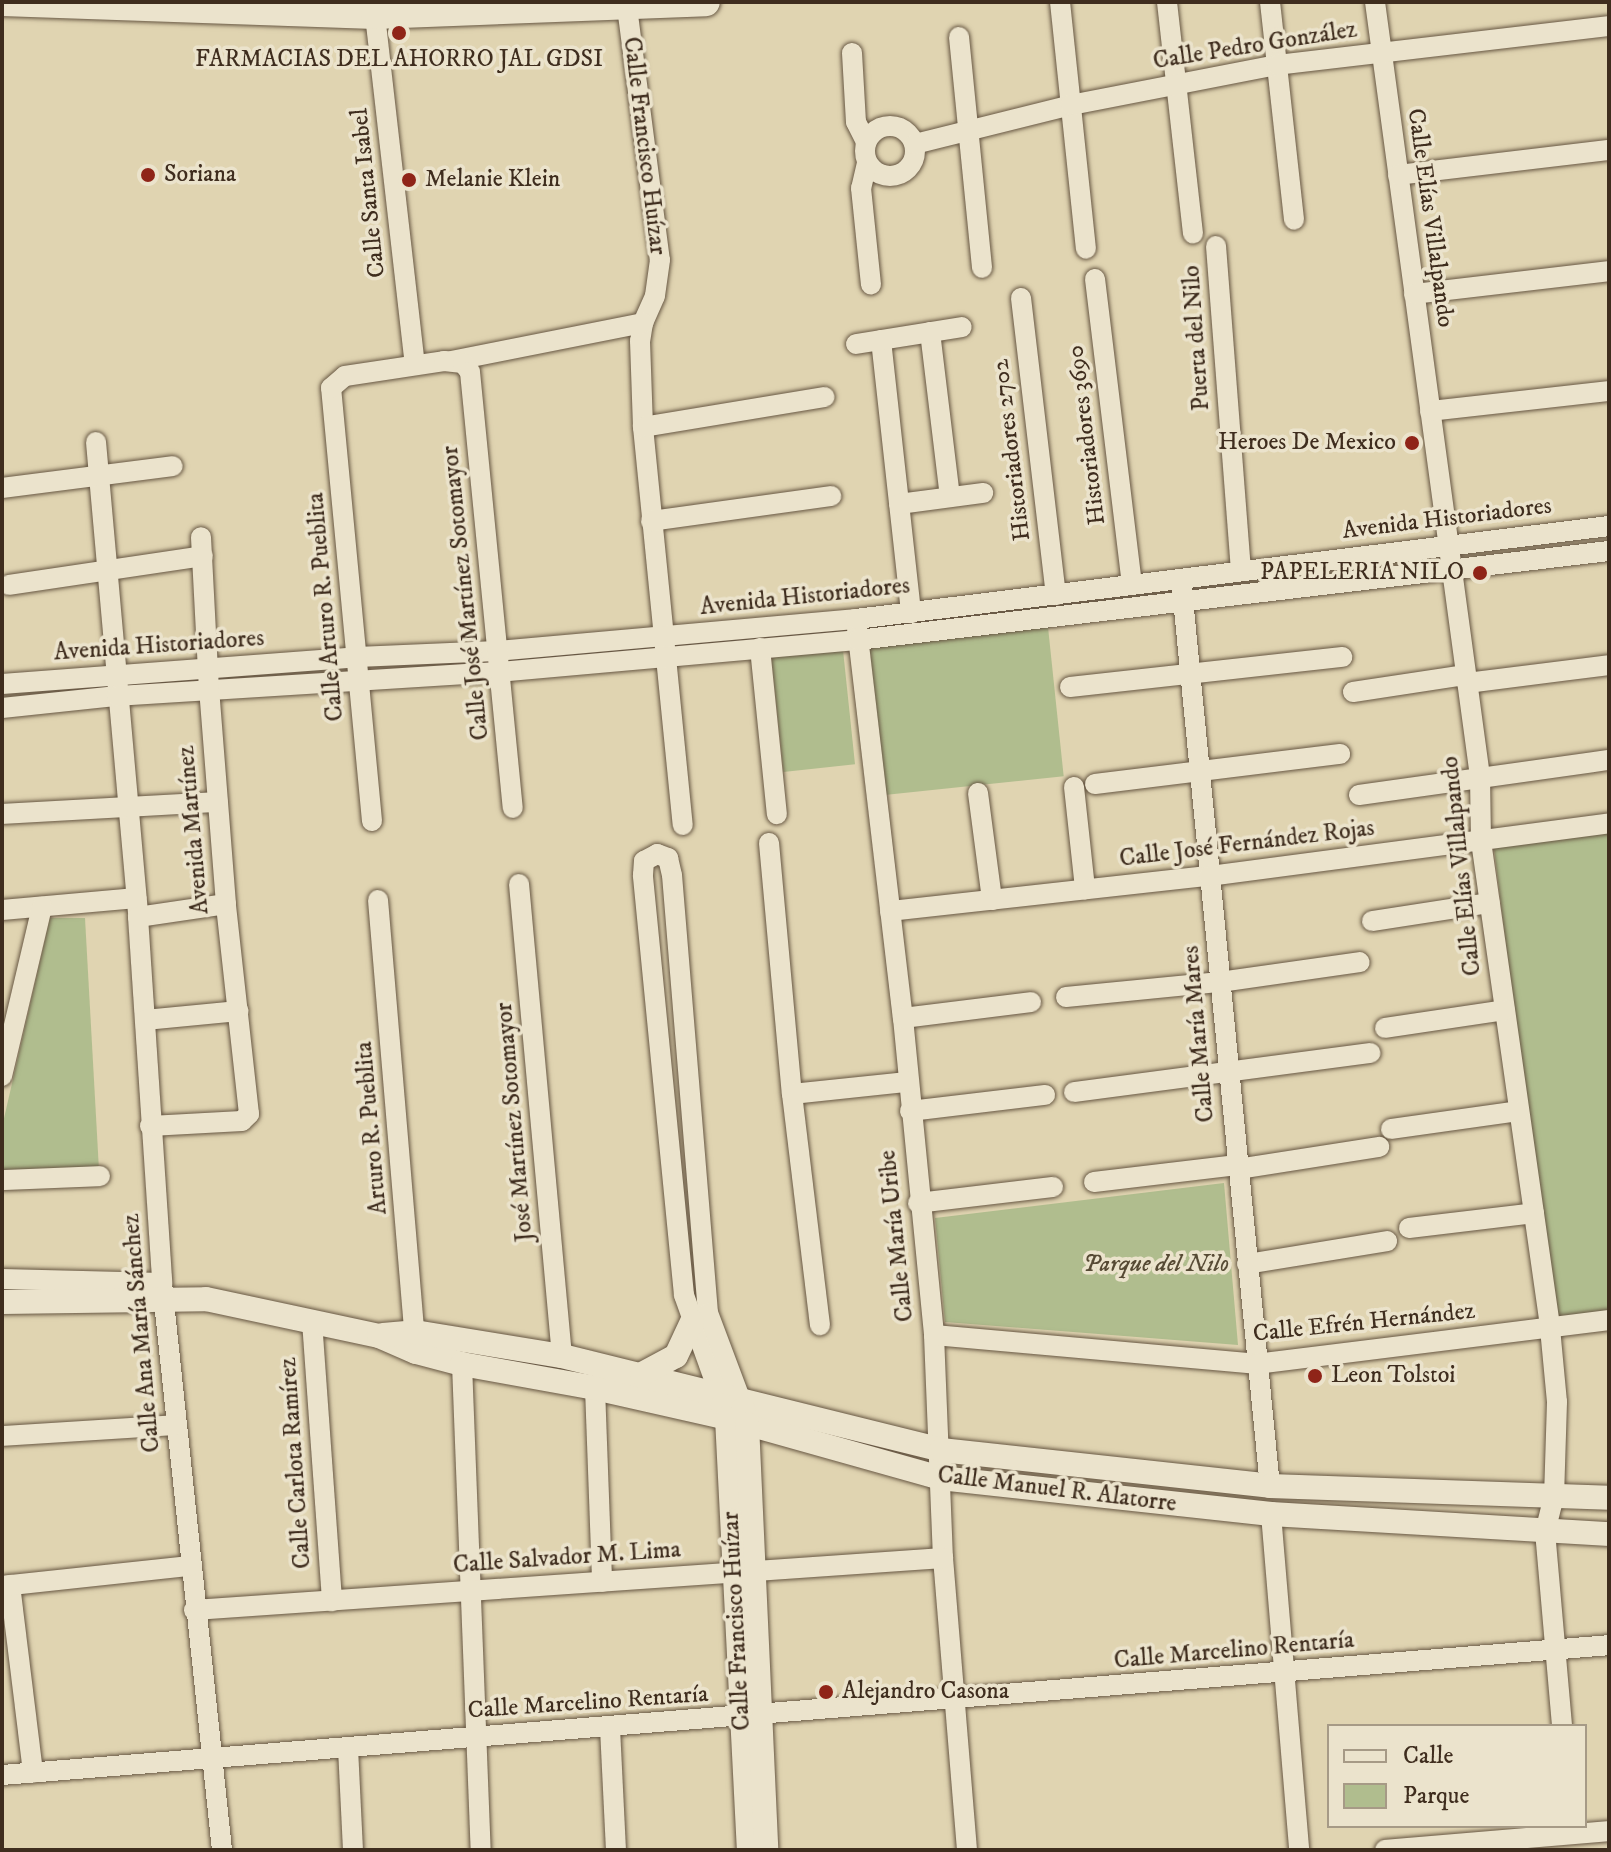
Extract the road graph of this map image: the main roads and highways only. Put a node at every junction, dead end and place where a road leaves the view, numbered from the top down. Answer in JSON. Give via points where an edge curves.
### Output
{"nodes":[{"id":1,"x":2,"y":2,"type":"edge"},
{"id":2,"x":706,"y":2,"type":"edge"}],
"edges":[{"from":1,"to":2,"type":"main road","via":[[375,15]]}]}
